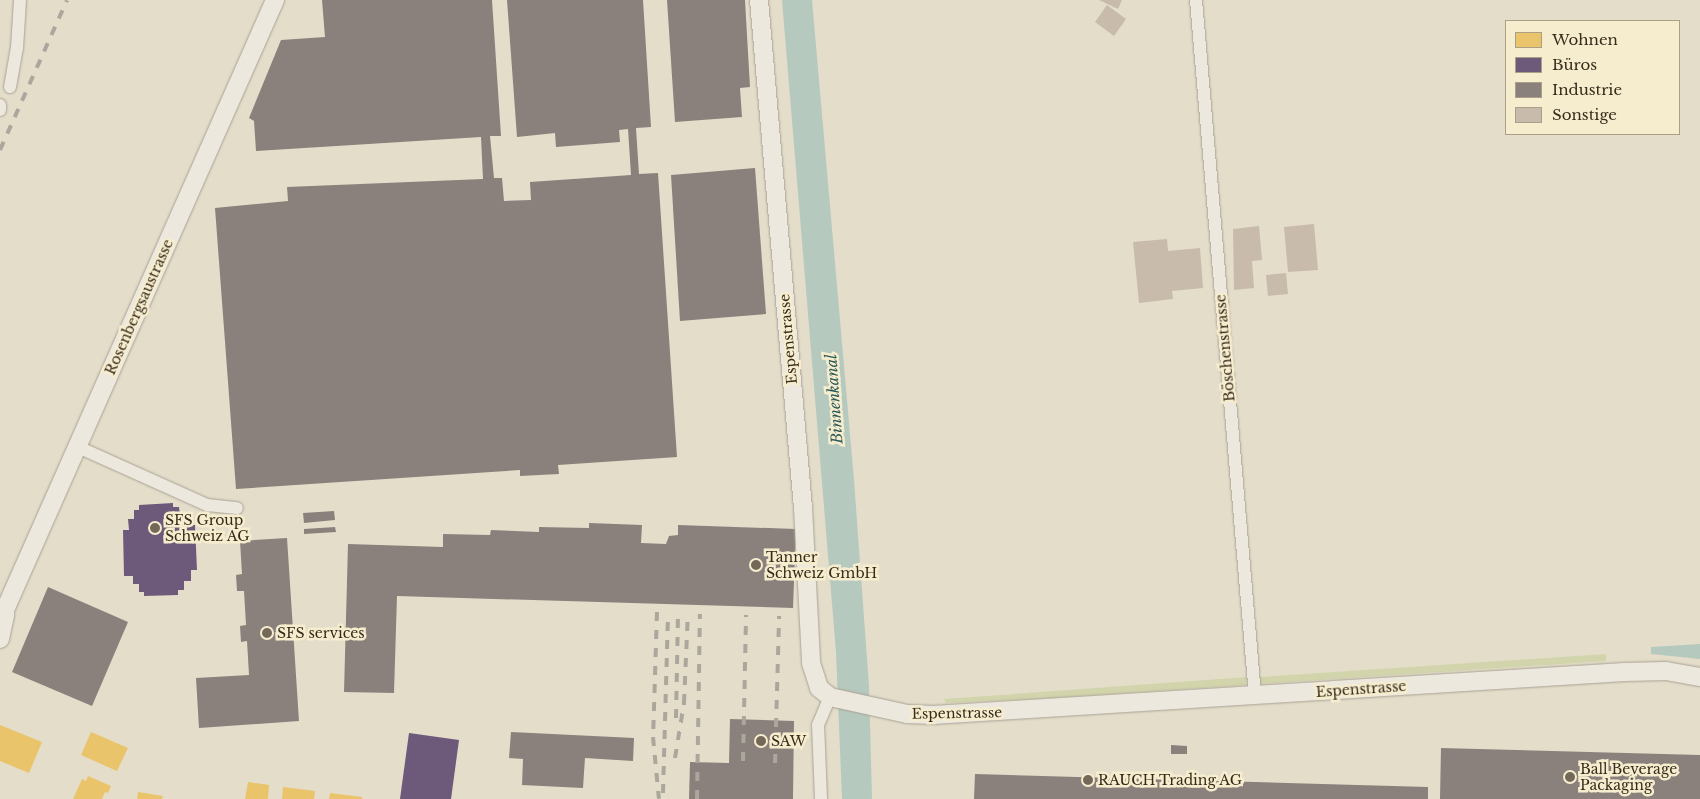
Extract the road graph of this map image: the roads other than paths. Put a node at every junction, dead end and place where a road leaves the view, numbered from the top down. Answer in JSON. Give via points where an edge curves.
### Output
{"nodes":[{"id":1,"x":20,"y":0,"type":"edge"},
{"id":2,"x":275,"y":0,"type":"edge"},
{"id":3,"x":759,"y":0,"type":"edge"},
{"id":4,"x":1196,"y":0,"type":"edge"},
{"id":5,"x":10,"y":87,"type":"dead end"},
{"id":6,"x":78,"y":448,"type":"junction"},
{"id":7,"x":237,"y":508,"type":"dead end"},
{"id":8,"x":2,"y":618,"type":"edge"},
{"id":9,"x":0,"y":639,"type":"edge"},
{"id":10,"x":1700,"y":677,"type":"edge"},
{"id":11,"x":824,"y":692,"type":"junction"},
{"id":12,"x":1255,"y":696,"type":"junction"},
{"id":13,"x":821,"y":799,"type":"edge"}],
"edges":[{"from":1,"to":5,"type":"street"},
{"from":2,"to":6,"type":"street","name":"Rosenbergsaustrasse"},
{"from":3,"to":11,"type":"street","name":"Espenstrasse","via":[[801,488],[811,663]]},
{"from":4,"to":12,"type":"street","name":"Böschenstrasse"},
{"from":6,"to":7,"type":"street","via":[[207,505]]},
{"from":6,"to":8,"type":"street","name":"Rosenbergsaustrasse"},
{"from":8,"to":9,"type":"street","name":"Rosenbergsaustrasse"},
{"from":10,"to":12,"type":"street","name":"Espenstrasse","via":[[1666,671],[1625,672]]},
{"from":11,"to":12,"type":"street","name":"Espenstrasse","via":[[894,712],[933,715]]},
{"from":11,"to":13,"type":"street","via":[[820,716]]}]}
